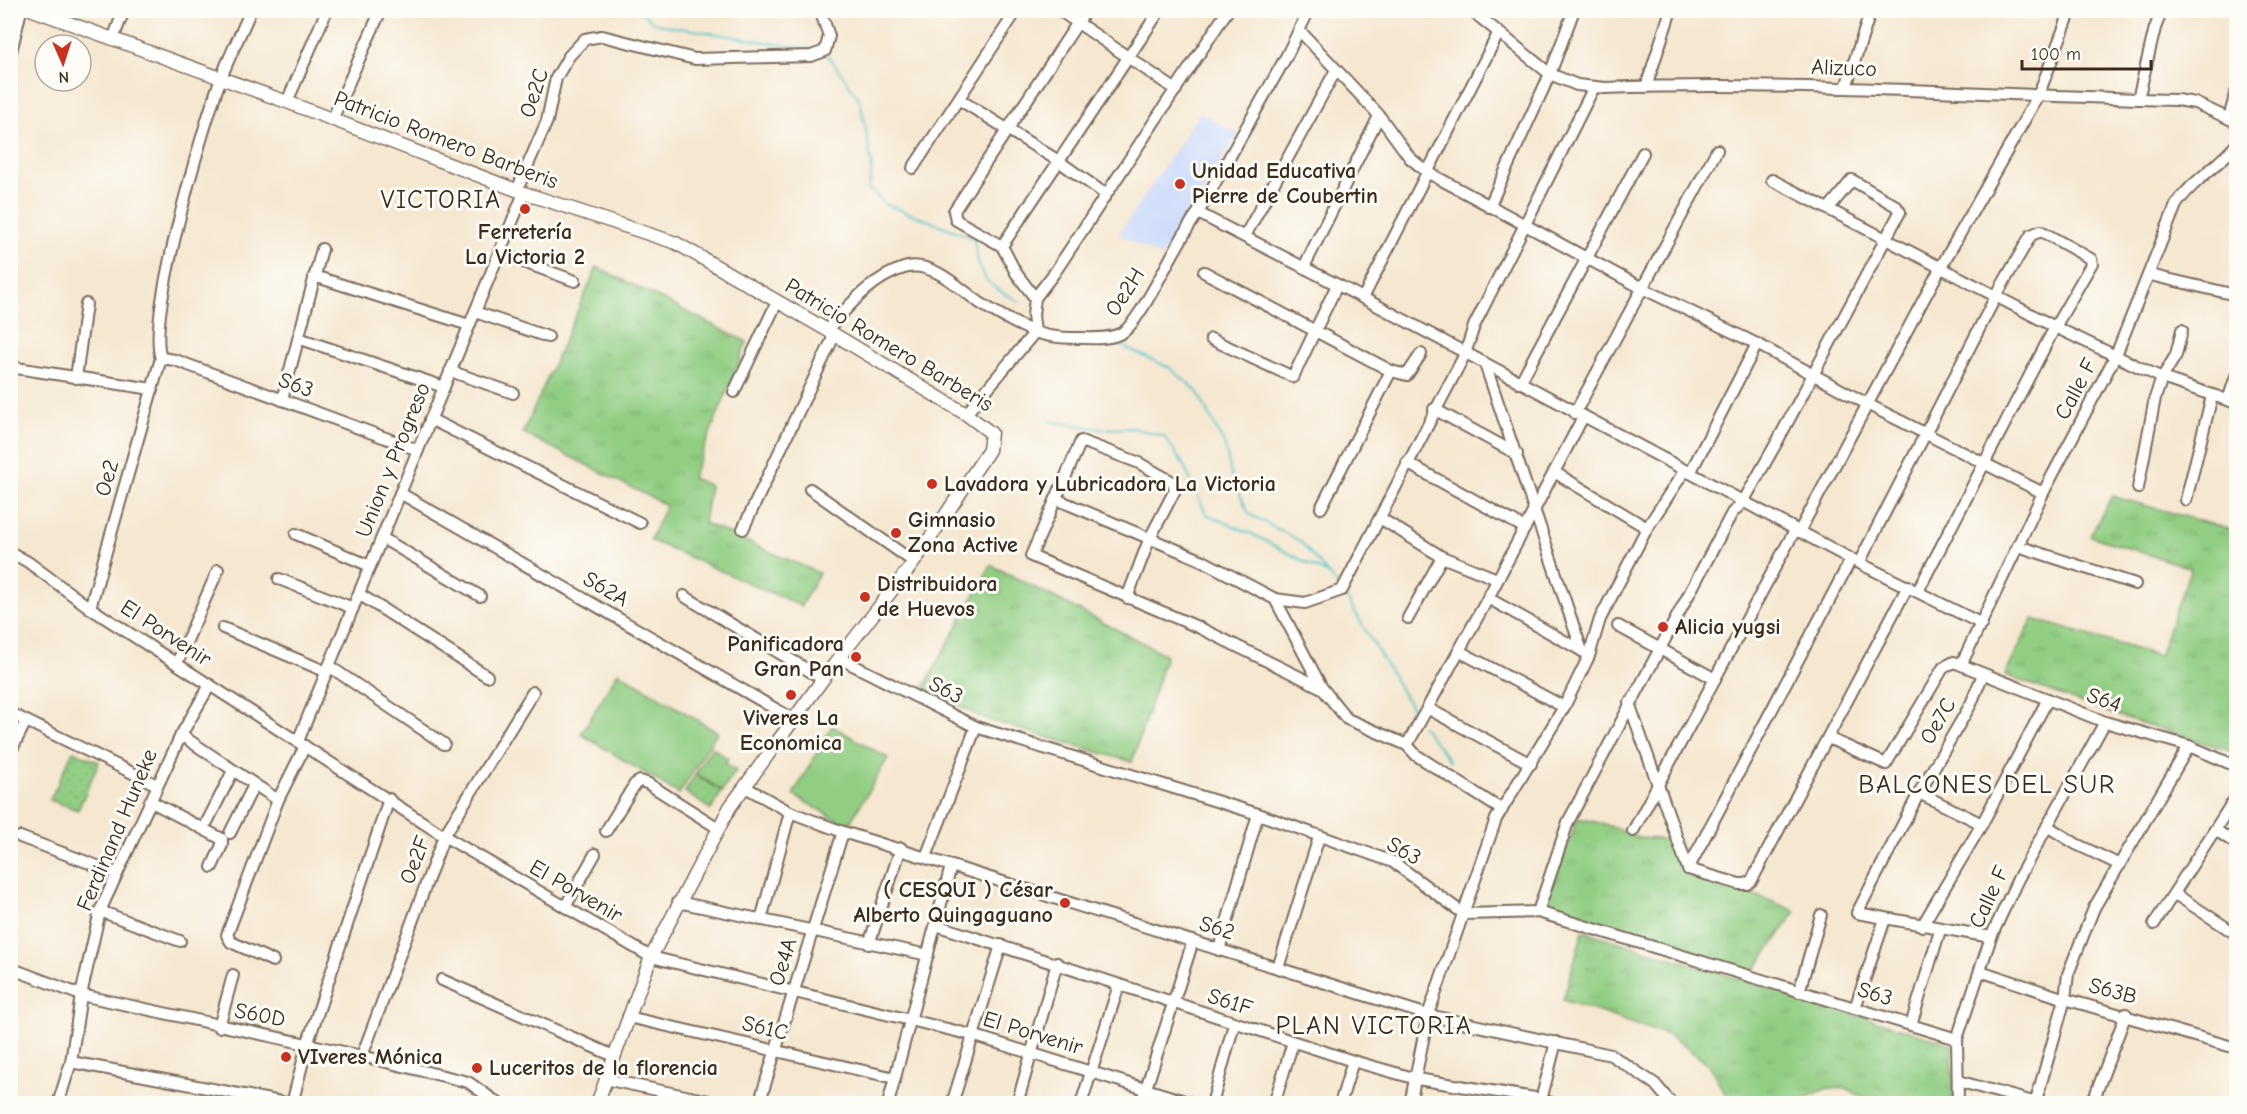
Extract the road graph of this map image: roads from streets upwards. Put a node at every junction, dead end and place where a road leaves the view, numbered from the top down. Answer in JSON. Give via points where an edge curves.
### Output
{"nodes":[{"id":1,"x":21,"y":10,"type":"edge"},
{"id":2,"x":124,"y":10,"type":"edge"},
{"id":3,"x":251,"y":10,"type":"edge"},
{"id":4,"x":327,"y":10,"type":"edge"},
{"id":5,"x":381,"y":10,"type":"edge"},
{"id":6,"x":820,"y":10,"type":"edge"},
{"id":7,"x":1017,"y":10,"type":"edge"},
{"id":8,"x":1059,"y":10,"type":"edge"},
{"id":9,"x":1086,"y":10,"type":"edge"},
{"id":10,"x":1160,"y":10,"type":"edge"},
{"id":11,"x":1228,"y":10,"type":"edge"},
{"id":12,"x":1309,"y":10,"type":"edge"},
{"id":13,"x":1574,"y":10,"type":"edge"},
{"id":14,"x":1671,"y":10,"type":"edge"},
{"id":15,"x":1871,"y":10,"type":"edge"},
{"id":16,"x":2071,"y":10,"type":"edge"},
{"id":17,"x":2162,"y":10,"type":"edge"},
{"id":18,"x":1472,"y":11,"type":"edge"},
{"id":19,"x":40,"y":12,"type":"edge"},
{"id":20,"x":1077,"y":24,"type":"junction"},
{"id":21,"x":1299,"y":30,"type":"junction"},
{"id":22,"x":1498,"y":33,"type":"junction"},
{"id":23,"x":113,"y":39,"type":"junction"},
{"id":24,"x":10,"y":56,"type":"edge"},
{"id":25,"x":1128,"y":57,"type":"junction"},
{"id":26,"x":1336,"y":70,"type":"junction"},
{"id":27,"x":1550,"y":74,"type":"junction"},
{"id":28,"x":221,"y":77,"type":"junction"},
{"id":29,"x":1594,"y":87,"type":"junction"},
{"id":30,"x":1646,"y":87,"type":"junction"},
{"id":31,"x":1846,"y":87,"type":"junction"},
{"id":32,"x":1176,"y":90,"type":"junction"},
{"id":33,"x":2236,"y":93,"type":"edge"},
{"id":34,"x":2038,"y":96,"type":"junction"},
{"id":35,"x":2138,"y":99,"type":"junction"},
{"id":36,"x":960,"y":100,"type":"junction"},
{"id":37,"x":287,"y":102,"type":"junction"},
{"id":38,"x":1379,"y":116,"type":"junction"},
{"id":39,"x":332,"y":120,"type":"junction"},
{"id":40,"x":2233,"y":120,"type":"edge"},
{"id":41,"x":1006,"y":131,"type":"junction"},
{"id":42,"x":2236,"y":145,"type":"edge"},
{"id":43,"x":1717,"y":150,"type":"dead end"},
{"id":44,"x":1643,"y":153,"type":"dead end"},
{"id":45,"x":1057,"y":160,"type":"junction"},
{"id":46,"x":914,"y":168,"type":"dead end"},
{"id":47,"x":1427,"y":172,"type":"junction"},
{"id":48,"x":1772,"y":180,"type":"dead end"},
{"id":49,"x":520,"y":192,"type":"junction"},
{"id":50,"x":1105,"y":194,"type":"junction"},
{"id":51,"x":1489,"y":207,"type":"junction"},
{"id":52,"x":1829,"y":208,"type":"junction"},
{"id":53,"x":1198,"y":213,"type":"junction"},
{"id":54,"x":1526,"y":224,"type":"junction"},
{"id":55,"x":1245,"y":236,"type":"junction"},
{"id":56,"x":1886,"y":239,"type":"junction"},
{"id":57,"x":1002,"y":246,"type":"junction"},
{"id":58,"x":322,"y":249,"type":"dead end"},
{"id":59,"x":499,"y":253,"type":"junction"},
{"id":60,"x":1588,"y":259,"type":"junction"},
{"id":61,"x":1305,"y":267,"type":"junction"},
{"id":62,"x":1941,"y":267,"type":"junction"},
{"id":63,"x":1204,"y":272,"type":"dead end"},
{"id":64,"x":2150,"y":274,"type":"junction"},
{"id":65,"x":314,"y":276,"type":"junction"},
{"id":66,"x":575,"y":281,"type":"dead end"},
{"id":67,"x":1337,"y":285,"type":"junction"},
{"id":68,"x":1642,"y":288,"type":"junction"},
{"id":69,"x":1997,"y":294,"type":"junction"},
{"id":70,"x":2236,"y":295,"type":"edge"},
{"id":71,"x":1035,"y":298,"type":"junction"},
{"id":72,"x":1363,"y":298,"type":"junction"},
{"id":73,"x":777,"y":302,"type":"junction"},
{"id":74,"x":86,"y":304,"type":"dead end"},
{"id":75,"x":475,"y":312,"type":"junction"},
{"id":76,"x":469,"y":325,"type":"junction"},
{"id":77,"x":2055,"y":327,"type":"junction"},
{"id":78,"x":2182,"y":330,"type":"dead end"},
{"id":79,"x":1316,"y":331,"type":"junction"},
{"id":80,"x":1035,"y":332,"type":"junction"},
{"id":81,"x":831,"y":333,"type":"junction"},
{"id":82,"x":548,"y":337,"type":"dead end"},
{"id":83,"x":298,"y":338,"type":"junction"},
{"id":84,"x":1211,"y":339,"type":"dead end"},
{"id":85,"x":1757,"y":344,"type":"junction"},
{"id":86,"x":1421,"y":354,"type":"dead end"},
{"id":87,"x":1465,"y":354,"type":"junction"},
{"id":88,"x":2116,"y":355,"type":"junction"},
{"id":89,"x":161,"y":358,"type":"junction"},
{"id":90,"x":1485,"y":364,"type":"junction"},
{"id":91,"x":10,"y":367,"type":"edge"},
{"id":92,"x":450,"y":371,"type":"junction"},
{"id":93,"x":1391,"y":371,"type":"junction"},
{"id":94,"x":1812,"y":375,"type":"junction"},
{"id":95,"x":2236,"y":376,"type":"edge"},
{"id":96,"x":76,"y":378,"type":"junction"},
{"id":97,"x":2162,"y":378,"type":"junction"},
{"id":98,"x":1520,"y":383,"type":"junction"},
{"id":99,"x":444,"y":387,"type":"junction"},
{"id":100,"x":152,"y":389,"type":"junction"},
{"id":101,"x":734,"y":392,"type":"dead end"},
{"id":102,"x":513,"y":393,"type":"dead end"},
{"id":103,"x":2212,"y":396,"type":"junction"},
{"id":104,"x":282,"y":400,"type":"junction"},
{"id":105,"x":2232,"y":402,"type":"edge"},
{"id":106,"x":1869,"y":405,"type":"junction"},
{"id":107,"x":1434,"y":409,"type":"junction"},
{"id":108,"x":966,"y":414,"type":"junction"},
{"id":109,"x":1579,"y":415,"type":"junction"},
{"id":110,"x":430,"y":419,"type":"junction"},
{"id":111,"x":1926,"y":434,"type":"junction"},
{"id":112,"x":418,"y":450,"type":"junction"},
{"id":113,"x":1517,"y":454,"type":"junction"},
{"id":114,"x":1407,"y":463,"type":"junction"},
{"id":115,"x":1984,"y":464,"type":"junction"},
{"id":116,"x":1554,"y":472,"type":"junction"},
{"id":117,"x":1688,"y":472,"type":"junction"},
{"id":118,"x":2138,"y":488,"type":"dead end"},
{"id":119,"x":810,"y":489,"type":"dead end"},
{"id":120,"x":400,"y":493,"type":"junction"},
{"id":121,"x":2043,"y":493,"type":"junction"},
{"id":122,"x":1056,"y":500,"type":"junction"},
{"id":123,"x":2186,"y":500,"type":"dead end"},
{"id":124,"x":1743,"y":502,"type":"junction"},
{"id":125,"x":1321,"y":508,"type":"dead end"},
{"id":126,"x":1536,"y":508,"type":"junction"},
{"id":127,"x":1380,"y":518,"type":"junction"},
{"id":128,"x":640,"y":523,"type":"dead end"},
{"id":129,"x":1525,"y":528,"type":"junction"},
{"id":130,"x":1647,"y":528,"type":"junction"},
{"id":131,"x":743,"y":529,"type":"dead end"},
{"id":132,"x":1797,"y":530,"type":"junction"},
{"id":133,"x":296,"y":534,"type":"dead end"},
{"id":134,"x":382,"y":537,"type":"junction"},
{"id":135,"x":1149,"y":540,"type":"junction"},
{"id":136,"x":2018,"y":546,"type":"junction"},
{"id":137,"x":10,"y":552,"type":"edge"},
{"id":138,"x":1442,"y":557,"type":"junction"},
{"id":139,"x":914,"y":562,"type":"junction"},
{"id":140,"x":1853,"y":564,"type":"junction"},
{"id":141,"x":370,"y":566,"type":"junction"},
{"id":142,"x":218,"y":570,"type":"dead end"},
{"id":143,"x":279,"y":579,"type":"dead end"},
{"id":144,"x":1497,"y":579,"type":"junction"},
{"id":145,"x":2134,"y":584,"type":"dead end"},
{"id":146,"x":1913,"y":588,"type":"junction"},
{"id":147,"x":358,"y":594,"type":"junction"},
{"id":148,"x":480,"y":596,"type":"dead end"},
{"id":149,"x":684,"y":597,"type":"dead end"},
{"id":150,"x":1127,"y":598,"type":"junction"},
{"id":151,"x":1488,"y":598,"type":"junction"},
{"id":152,"x":1275,"y":599,"type":"junction"},
{"id":153,"x":90,"y":608,"type":"junction"},
{"id":154,"x":353,"y":608,"type":"junction"},
{"id":155,"x":1408,"y":618,"type":"dead end"},
{"id":156,"x":1982,"y":624,"type":"junction"},
{"id":157,"x":1618,"y":627,"type":"dead end"},
{"id":158,"x":223,"y":628,"type":"dead end"},
{"id":159,"x":1659,"y":648,"type":"junction"},
{"id":160,"x":1459,"y":651,"type":"junction"},
{"id":161,"x":1586,"y":653,"type":"junction"},
{"id":162,"x":839,"y":658,"type":"junction"},
{"id":163,"x":177,"y":663,"type":"junction"},
{"id":164,"x":1962,"y":663,"type":"junction"},
{"id":165,"x":328,"y":669,"type":"junction"},
{"id":166,"x":1983,"y":674,"type":"junction"},
{"id":167,"x":487,"y":676,"type":"dead end"},
{"id":168,"x":824,"y":679,"type":"junction"},
{"id":169,"x":1715,"y":679,"type":"junction"},
{"id":170,"x":210,"y":686,"type":"junction"},
{"id":171,"x":1322,"y":688,"type":"junction"},
{"id":172,"x":533,"y":692,"type":"dead end"},
{"id":173,"x":2048,"y":699,"type":"junction"},
{"id":174,"x":1629,"y":703,"type":"junction"},
{"id":175,"x":1564,"y":707,"type":"junction"},
{"id":176,"x":1427,"y":708,"type":"junction"},
{"id":177,"x":10,"y":713,"type":"edge"},
{"id":178,"x":793,"y":719,"type":"junction"},
{"id":179,"x":26,"y":721,"type":"junction"},
{"id":180,"x":2105,"y":723,"type":"junction"},
{"id":181,"x":976,"y":727,"type":"junction"},
{"id":182,"x":181,"y":735,"type":"junction"},
{"id":183,"x":1828,"y":738,"type":"junction"},
{"id":184,"x":301,"y":744,"type":"junction"},
{"id":185,"x":444,"y":744,"type":"dead end"},
{"id":186,"x":1407,"y":745,"type":"junction"},
{"id":187,"x":2189,"y":746,"type":"junction"},
{"id":188,"x":10,"y":753,"type":"edge"},
{"id":189,"x":1531,"y":764,"type":"junction"},
{"id":190,"x":2236,"y":766,"type":"edge"},
{"id":191,"x":233,"y":771,"type":"junction"},
{"id":192,"x":1659,"y":784,"type":"junction"},
{"id":193,"x":157,"y":785,"type":"junction"},
{"id":194,"x":254,"y":785,"type":"junction"},
{"id":195,"x":745,"y":787,"type":"junction"},
{"id":196,"x":1919,"y":793,"type":"junction"},
{"id":197,"x":2236,"y":797,"type":"edge"},
{"id":198,"x":389,"y":799,"type":"junction"},
{"id":199,"x":278,"y":800,"type":"junction"},
{"id":200,"x":150,"y":801,"type":"junction"},
{"id":201,"x":1502,"y":810,"type":"junction"},
{"id":202,"x":790,"y":812,"type":"junction"},
{"id":203,"x":1258,"y":814,"type":"junction"},
{"id":204,"x":207,"y":822,"type":"dead end"},
{"id":205,"x":1982,"y":824,"type":"junction"},
{"id":206,"x":2048,"y":825,"type":"junction"},
{"id":207,"x":718,"y":828,"type":"junction"},
{"id":208,"x":2216,"y":830,"type":"junction"},
{"id":209,"x":606,"y":831,"type":"dead end"},
{"id":210,"x":1633,"y":831,"type":"dead end"},
{"id":211,"x":230,"y":832,"type":"dead end"},
{"id":212,"x":843,"y":832,"type":"junction"},
{"id":213,"x":444,"y":836,"type":"junction"},
{"id":214,"x":20,"y":837,"type":"dead end"},
{"id":215,"x":1319,"y":837,"type":"junction"},
{"id":216,"x":2236,"y":844,"type":"edge"},
{"id":217,"x":901,"y":848,"type":"junction"},
{"id":218,"x":595,"y":854,"type":"dead end"},
{"id":219,"x":927,"y":857,"type":"junction"},
{"id":220,"x":2120,"y":865,"type":"junction"},
{"id":221,"x":951,"y":866,"type":"junction"},
{"id":222,"x":212,"y":867,"type":"dead end"},
{"id":223,"x":1688,"y":869,"type":"junction"},
{"id":224,"x":116,"y":873,"type":"junction"},
{"id":225,"x":2175,"y":894,"type":"junction"},
{"id":226,"x":678,"y":902,"type":"junction"},
{"id":227,"x":565,"y":907,"type":"junction"},
{"id":228,"x":100,"y":911,"type":"junction"},
{"id":229,"x":1538,"y":912,"type":"junction"},
{"id":230,"x":1464,"y":914,"type":"junction"},
{"id":231,"x":1821,"y":915,"type":"dead end"},
{"id":232,"x":1885,"y":919,"type":"junction"},
{"id":233,"x":761,"y":920,"type":"junction"},
{"id":234,"x":2154,"y":924,"type":"dead end"},
{"id":235,"x":936,"y":925,"type":"junction"},
{"id":236,"x":1922,"y":926,"type":"junction"},
{"id":237,"x":1940,"y":930,"type":"junction"},
{"id":238,"x":812,"y":932,"type":"junction"},
{"id":239,"x":2236,"y":934,"type":"edge"},
{"id":240,"x":1991,"y":937,"type":"junction"},
{"id":241,"x":180,"y":941,"type":"dead end"},
{"id":242,"x":1193,"y":941,"type":"junction"},
{"id":243,"x":869,"y":944,"type":"junction"},
{"id":244,"x":1001,"y":945,"type":"junction"},
{"id":245,"x":1219,"y":950,"type":"junction"},
{"id":246,"x":928,"y":955,"type":"junction"},
{"id":247,"x":651,"y":957,"type":"junction"},
{"id":248,"x":273,"y":961,"type":"dead end"},
{"id":249,"x":1057,"y":963,"type":"junction"},
{"id":250,"x":10,"y":968,"type":"edge"},
{"id":251,"x":1278,"y":968,"type":"junction"},
{"id":252,"x":1980,"y":971,"type":"junction"},
{"id":253,"x":233,"y":975,"type":"dead end"},
{"id":254,"x":442,"y":980,"type":"dead end"},
{"id":255,"x":1119,"y":985,"type":"junction"},
{"id":256,"x":1799,"y":992,"type":"junction"},
{"id":257,"x":793,"y":993,"type":"junction"},
{"id":258,"x":81,"y":995,"type":"junction"},
{"id":259,"x":2065,"y":999,"type":"junction"},
{"id":260,"x":1174,"y":1004,"type":"junction"},
{"id":261,"x":1855,"y":1008,"type":"junction"},
{"id":262,"x":2126,"y":1014,"type":"junction"},
{"id":263,"x":1428,"y":1015,"type":"junction"},
{"id":264,"x":627,"y":1017,"type":"junction"},
{"id":265,"x":911,"y":1018,"type":"junction"},
{"id":266,"x":1234,"y":1024,"type":"junction"},
{"id":267,"x":1911,"y":1025,"type":"junction"},
{"id":268,"x":219,"y":1027,"type":"junction"},
{"id":269,"x":972,"y":1035,"type":"junction"},
{"id":270,"x":1957,"y":1039,"type":"junction"},
{"id":271,"x":1293,"y":1042,"type":"junction"},
{"id":272,"x":1557,"y":1042,"type":"junction"},
{"id":273,"x":307,"y":1044,"type":"junction"},
{"id":274,"x":2236,"y":1045,"type":"edge"},
{"id":275,"x":776,"y":1051,"type":"junction"},
{"id":276,"x":1032,"y":1052,"type":"junction"},
{"id":277,"x":362,"y":1056,"type":"junction"},
{"id":278,"x":614,"y":1056,"type":"junction"},
{"id":279,"x":1353,"y":1061,"type":"junction"},
{"id":280,"x":71,"y":1062,"type":"junction"},
{"id":281,"x":1091,"y":1072,"type":"junction"},
{"id":282,"x":894,"y":1078,"type":"junction"},
{"id":283,"x":605,"y":1079,"type":"junction"},
{"id":284,"x":1417,"y":1079,"type":"junction"},
{"id":285,"x":1958,"y":1081,"type":"junction"},
{"id":286,"x":1145,"y":1088,"type":"junction"},
{"id":287,"x":1541,"y":1101,"type":"edge"},
{"id":288,"x":2037,"y":1103,"type":"edge"},
{"id":289,"x":58,"y":1104,"type":"edge"},
{"id":290,"x":292,"y":1104,"type":"edge"},
{"id":291,"x":499,"y":1104,"type":"edge"},
{"id":292,"x":597,"y":1104,"type":"edge"},
{"id":293,"x":723,"y":1104,"type":"edge"},
{"id":294,"x":759,"y":1104,"type":"edge"},
{"id":295,"x":888,"y":1104,"type":"edge"},
{"id":296,"x":952,"y":1104,"type":"edge"},
{"id":297,"x":1017,"y":1104,"type":"edge"},
{"id":298,"x":1081,"y":1104,"type":"edge"},
{"id":299,"x":1141,"y":1104,"type":"edge"},
{"id":300,"x":1194,"y":1104,"type":"edge"},
{"id":301,"x":1212,"y":1104,"type":"edge"},
{"id":302,"x":1274,"y":1104,"type":"edge"},
{"id":303,"x":1340,"y":1104,"type":"edge"},
{"id":304,"x":1410,"y":1104,"type":"edge"},
{"id":305,"x":1553,"y":1104,"type":"edge"},
{"id":306,"x":1672,"y":1104,"type":"edge"},
{"id":307,"x":1958,"y":1104,"type":"edge"},
{"id":308,"x":2092,"y":1104,"type":"edge"}],
"edges":[{"from":1,"to":24,"type":"street"},
{"from":2,"to":23,"type":"street"},
{"from":3,"to":28,"type":"street"},
{"from":4,"to":37,"type":"street"},
{"from":5,"to":39,"type":"street"},
{"from":6,"to":49,"type":"street","name":"Oe2C","via":[[829,36],[825,51],[811,56],[695,59],[602,36],[585,39],[556,78],[547,121]]},
{"from":7,"to":36,"type":"street"},
{"from":8,"to":20,"type":"street"},
{"from":9,"to":20,"type":"street"},
{"from":10,"to":25,"type":"street"},
{"from":11,"to":32,"type":"street"},
{"from":12,"to":21,"type":"street","name":"Oe2H"},
{"from":13,"to":27,"type":"street"},
{"from":14,"to":30,"type":"street"},
{"from":15,"to":31,"type":"street"},
{"from":16,"to":34,"type":"street"},
{"from":17,"to":35,"type":"street"},
{"from":18,"to":22,"type":"street","name":"Alizuco"},
{"from":19,"to":23,"type":"street","name":"Patricio Romero Barberis"},
{"from":20,"to":25,"type":"street"},
{"from":20,"to":41,"type":"street"},
{"from":21,"to":26,"type":"street"},
{"from":21,"to":53,"type":"street","name":"Oe2H"},
{"from":22,"to":27,"type":"street","name":"Alizuco"},
{"from":22,"to":47,"type":"street"},
{"from":23,"to":28,"type":"street","name":"Patricio Romero Barberis"},
{"from":25,"to":32,"type":"street"},
{"from":25,"to":45,"type":"street"},
{"from":26,"to":38,"type":"street"},
{"from":26,"to":55,"type":"street"},
{"from":27,"to":29,"type":"street","name":"Alizuco","via":[[1563,81]]},
{"from":27,"to":51,"type":"street"},
{"from":28,"to":37,"type":"street","name":"Patricio Romero Barberis"},
{"from":28,"to":89,"type":"street","via":[[179,220],[156,337]]},
{"from":29,"to":30,"type":"street","name":"Alizuco"},
{"from":29,"to":54,"type":"street"},
{"from":30,"to":31,"type":"street","name":"Alizuco"},
{"from":31,"to":34,"type":"street","name":"Alizuco"},
{"from":32,"to":50,"type":"street"},
{"from":33,"to":40,"type":"street"},
{"from":34,"to":35,"type":"street","name":"Alizuco"},
{"from":34,"to":62,"type":"street"},
{"from":35,"to":40,"type":"street","name":"Alizuco","via":[[2195,103]]},
{"from":36,"to":41,"type":"street"},
{"from":36,"to":46,"type":"street"},
{"from":37,"to":39,"type":"street","name":"Patricio Romero Barberis"},
{"from":38,"to":47,"type":"street","via":[[1410,158]]},
{"from":38,"to":61,"type":"street"},
{"from":39,"to":49,"type":"street","name":"Patricio Romero Barberis"},
{"from":41,"to":45,"type":"street"},
{"from":41,"to":57,"type":"street","via":[[953,214],[956,220]]},
{"from":42,"to":64,"type":"street","name":"Calle F","via":[[2182,194]]},
{"from":43,"to":68,"type":"street"},
{"from":44,"to":60,"type":"street"},
{"from":45,"to":50,"type":"street"},
{"from":45,"to":57,"type":"street"},
{"from":47,"to":51,"type":"street"},
{"from":47,"to":72,"type":"street"},
{"from":48,"to":52,"type":"street"},
{"from":49,"to":59,"type":"street","name":"Union y Progreso"},
{"from":49,"to":73,"type":"street","name":"Patricio Romero Barberis","via":[[676,243]]},
{"from":50,"to":71,"type":"street"},
{"from":51,"to":54,"type":"street"},
{"from":52,"to":56,"type":"street"},
{"from":52,"to":56,"type":"street","via":[[1849,182],[1855,181],[1899,208]]},
{"from":53,"to":55,"type":"street"},
{"from":53,"to":80,"type":"street","name":"Oe2H","via":[[1122,333],[1067,338]]},
{"from":54,"to":60,"type":"street"},
{"from":54,"to":87,"type":"street","via":[[1478,317]]},
{"from":55,"to":61,"type":"street"},
{"from":56,"to":62,"type":"street"},
{"from":56,"to":94,"type":"street"},
{"from":57,"to":71,"type":"street"},
{"from":58,"to":65,"type":"street"},
{"from":59,"to":66,"type":"street"},
{"from":59,"to":75,"type":"street","name":"Union y Progreso"},
{"from":60,"to":68,"type":"street"},
{"from":60,"to":98,"type":"street"},
{"from":61,"to":67,"type":"street"},
{"from":62,"to":69,"type":"street"},
{"from":62,"to":106,"type":"street"},
{"from":63,"to":79,"type":"street"},
{"from":64,"to":70,"type":"street"},
{"from":64,"to":88,"type":"street","name":"Calle F"},
{"from":65,"to":76,"type":"street"},
{"from":65,"to":83,"type":"street"},
{"from":67,"to":72,"type":"street"},
{"from":67,"to":79,"type":"street"},
{"from":68,"to":85,"type":"street"},
{"from":68,"to":109,"type":"street"},
{"from":69,"to":77,"type":"street"},
{"from":69,"to":77,"type":"street","via":[[2031,235],[2041,231],[2091,259]]},
{"from":69,"to":111,"type":"street"},
{"from":71,"to":80,"type":"street"},
{"from":72,"to":87,"type":"street"},
{"from":73,"to":81,"type":"street","name":"Patricio Romero Barberis"},
{"from":73,"to":101,"type":"street"},
{"from":74,"to":96,"type":"street"},
{"from":75,"to":76,"type":"street","name":"Union y Progreso"},
{"from":75,"to":82,"type":"street"},
{"from":76,"to":92,"type":"street","name":"Union y Progreso"},
{"from":77,"to":88,"type":"street"},
{"from":77,"to":115,"type":"street"},
{"from":78,"to":97,"type":"street","via":[[2176,355]]},
{"from":79,"to":84,"type":"street","via":[[1293,377]]},
{"from":79,"to":93,"type":"street"},
{"from":80,"to":81,"type":"street","name":"Oe2H","via":[[941,276],[922,267],[906,267],[880,279],[860,295]]},
{"from":80,"to":108,"type":"street"},
{"from":81,"to":108,"type":"street","name":"Patricio Romero Barberis"},
{"from":81,"to":131,"type":"street","name":"Oe2H"},
{"from":83,"to":99,"type":"street"},
{"from":83,"to":104,"type":"street"},
{"from":85,"to":94,"type":"street"},
{"from":85,"to":117,"type":"street"},
{"from":86,"to":93,"type":"street","via":[[1407,375]]},
{"from":87,"to":90,"type":"street"},
{"from":87,"to":107,"type":"street"},
{"from":88,"to":97,"type":"street"},
{"from":88,"to":121,"type":"street","name":"Calle F"},
{"from":89,"to":100,"type":"street","name":"Oe2"},
{"from":89,"to":104,"type":"street","name":"S63"},
{"from":90,"to":98,"type":"street"},
{"from":90,"to":113,"type":"street"},
{"from":91,"to":96,"type":"street"},
{"from":92,"to":99,"type":"street","name":"Union y Progreso"},
{"from":92,"to":102,"type":"street"},
{"from":93,"to":125,"type":"street"},
{"from":94,"to":106,"type":"street"},
{"from":94,"to":124,"type":"street"},
{"from":95,"to":105,"type":"street"},
{"from":96,"to":100,"type":"street"},
{"from":97,"to":103,"type":"street"},
{"from":97,"to":118,"type":"street"},
{"from":98,"to":109,"type":"street"},
{"from":99,"to":110,"type":"street","name":"Union y Progreso"},
{"from":100,"to":153,"type":"street","name":"Oe2"},
{"from":103,"to":105,"type":"street"},
{"from":103,"to":123,"type":"street"},
{"from":104,"to":112,"type":"street","name":"S63"},
{"from":106,"to":111,"type":"street"},
{"from":106,"to":132,"type":"street"},
{"from":107,"to":113,"type":"street"},
{"from":107,"to":114,"type":"street"},
{"from":108,"to":139,"type":"street","name":"Patricio Romero Barberis","via":[[988,428],[991,445]]},
{"from":109,"to":116,"type":"street"},
{"from":109,"to":117,"type":"street"},
{"from":110,"to":112,"type":"street","name":"Union y Progreso"},
{"from":110,"to":128,"type":"street"},
{"from":111,"to":115,"type":"street"},
{"from":111,"to":140,"type":"street"},
{"from":112,"to":120,"type":"street","name":"Union y Progreso"},
{"from":113,"to":126,"type":"street"},
{"from":114,"to":127,"type":"street"},
{"from":114,"to":129,"type":"street"},
{"from":115,"to":121,"type":"street"},
{"from":115,"to":146,"type":"street"},
{"from":116,"to":126,"type":"street"},
{"from":116,"to":130,"type":"street"},
{"from":117,"to":124,"type":"street"},
{"from":117,"to":130,"type":"street"},
{"from":119,"to":139,"type":"street"},
{"from":120,"to":134,"type":"street","name":"Union y Progreso"},
{"from":120,"to":178,"type":"street","name":"S62A"},
{"from":121,"to":136,"type":"street","name":"Calle F"},
{"from":122,"to":135,"type":"street"},
{"from":122,"to":135,"type":"street","via":[[1081,441],[1137,462],[1173,482],[1174,490]]},
{"from":122,"to":150,"type":"street","via":[[1031,556]]},
{"from":124,"to":132,"type":"street"},
{"from":124,"to":159,"type":"street","via":[[1732,513]]},
{"from":126,"to":129,"type":"street"},
{"from":126,"to":161,"type":"street"},
{"from":127,"to":138,"type":"street"},
{"from":127,"to":152,"type":"street","via":[[1342,590],[1305,603]]},
{"from":129,"to":144,"type":"street"},
{"from":130,"to":161,"type":"street"},
{"from":132,"to":140,"type":"street"},
{"from":132,"to":169,"type":"street"},
{"from":133,"to":141,"type":"street"},
{"from":134,"to":141,"type":"street","name":"Union y Progreso"},
{"from":134,"to":148,"type":"street"},
{"from":135,"to":150,"type":"street"},
{"from":135,"to":152,"type":"street","via":[[1201,560]]},
{"from":136,"to":145,"type":"street"},
{"from":136,"to":156,"type":"street","name":"Calle F"},
{"from":137,"to":153,"type":"street","name":"El Porvenir"},
{"from":138,"to":144,"type":"street"},
{"from":138,"to":155,"type":"street"},
{"from":139,"to":162,"type":"street","name":"Patricio Romero Barberis"},
{"from":140,"to":146,"type":"street"},
{"from":140,"to":223,"type":"street"},
{"from":141,"to":147,"type":"street","name":"Union y Progreso"},
{"from":142,"to":163,"type":"street"},
{"from":143,"to":154,"type":"street"},
{"from":144,"to":151,"type":"street"},
{"from":146,"to":156,"type":"street"},
{"from":146,"to":183,"type":"street","via":[[1860,674]]},
{"from":147,"to":154,"type":"street","name":"Union y Progreso"},
{"from":147,"to":167,"type":"street"},
{"from":149,"to":168,"type":"street"},
{"from":150,"to":171,"type":"street","via":[[1200,628]]},
{"from":151,"to":160,"type":"street"},
{"from":151,"to":161,"type":"street"},
{"from":152,"to":171,"type":"street"},
{"from":153,"to":163,"type":"street","name":"El Porvenir"},
{"from":154,"to":165,"type":"street","name":"Union y Progreso"},
{"from":156,"to":164,"type":"street","name":"Calle F"},
{"from":157,"to":159,"type":"street"},
{"from":158,"to":165,"type":"street"},
{"from":159,"to":169,"type":"street"},
{"from":159,"to":174,"type":"street"},
{"from":160,"to":175,"type":"street"},
{"from":160,"to":176,"type":"street"},
{"from":161,"to":175,"type":"street"},
{"from":162,"to":168,"type":"street","name":"Patricio Romero Barberis"},
{"from":162,"to":181,"type":"street","name":"S63"},
{"from":163,"to":170,"type":"street","name":"El Porvenir"},
{"from":164,"to":166,"type":"street","name":"S64"},
{"from":164,"to":183,"type":"street","via":[[1954,662],[1943,668],[1886,764]]},
{"from":165,"to":184,"type":"street","name":"Union y Progreso"},
{"from":165,"to":185,"type":"street"},
{"from":166,"to":173,"type":"street","name":"S64"},
{"from":166,"to":196,"type":"street","name":"Oe7C","via":[[1971,704]]},
{"from":168,"to":178,"type":"street","name":"Patricio Romero Barberis"},
{"from":169,"to":192,"type":"street"},
{"from":170,"to":182,"type":"street","name":"Ferdinand Huneke"},
{"from":170,"to":184,"type":"street","name":"El Porvenir"},
{"from":171,"to":186,"type":"street","via":[[1347,719]]},
{"from":172,"to":213,"type":"street","name":"Oe2F"},
{"from":173,"to":180,"type":"street","name":"S64"},
{"from":173,"to":205,"type":"street"},
{"from":174,"to":192,"type":"street"},
{"from":174,"to":229,"type":"street","via":[[1568,822]]},
{"from":175,"to":189,"type":"street"},
{"from":176,"to":186,"type":"street"},
{"from":176,"to":189,"type":"street"},
{"from":177,"to":179,"type":"street"},
{"from":178,"to":195,"type":"street","name":"Patricio Romero Barberis"},
{"from":179,"to":188,"type":"street"},
{"from":179,"to":193,"type":"street"},
{"from":180,"to":187,"type":"street","name":"S64"},
{"from":180,"to":206,"type":"street","name":"Calle F"},
{"from":181,"to":203,"type":"street","name":"S63"},
{"from":181,"to":219,"type":"street"},
{"from":182,"to":191,"type":"street"},
{"from":182,"to":193,"type":"street","name":"Ferdinand Huneke"},
{"from":183,"to":223,"type":"street","via":[[1752,880],[1739,884]]},
{"from":184,"to":198,"type":"street","name":"El Porvenir"},
{"from":184,"to":199,"type":"street"},
{"from":186,"to":201,"type":"street","via":[[1416,755]]},
{"from":187,"to":190,"type":"street","name":"S64"},
{"from":187,"to":220,"type":"street"},
{"from":189,"to":201,"type":"street"},
{"from":191,"to":194,"type":"street"},
{"from":191,"to":204,"type":"street"},
{"from":192,"to":210,"type":"street"},
{"from":192,"to":223,"type":"street"},
{"from":193,"to":200,"type":"street","name":"Ferdinand Huneke"},
{"from":194,"to":199,"type":"street"},
{"from":194,"to":211,"type":"street"},
{"from":195,"to":202,"type":"street","name":"S62"},
{"from":195,"to":207,"type":"street","name":"Patricio Romero Barberis"},
{"from":196,"to":205,"type":"street"},
{"from":196,"to":232,"type":"street","name":"Oe7C","via":[[1857,913]]},
{"from":197,"to":208,"type":"street"},
{"from":198,"to":213,"type":"street","name":"El Porvenir"},
{"from":198,"to":273,"type":"street"},
{"from":199,"to":248,"type":"street","via":[[227,935],[231,942]]},
{"from":200,"to":222,"type":"street","via":[[222,839]]},
{"from":200,"to":224,"type":"street","name":"Ferdinand Huneke"},
{"from":201,"to":230,"type":"street"},
{"from":202,"to":212,"type":"street","name":"S62"},
{"from":202,"to":233,"type":"street"},
{"from":203,"to":215,"type":"street","name":"S63"},
{"from":203,"to":245,"type":"street"},
{"from":205,"to":236,"type":"street"},
{"from":206,"to":220,"type":"street","via":[[2076,844]]},
{"from":206,"to":240,"type":"street","name":"Calle F"},
{"from":207,"to":209,"type":"street","via":[[640,781]]},
{"from":207,"to":226,"type":"street","name":"Patricio Romero Barberis"},
{"from":208,"to":216,"type":"street"},
{"from":208,"to":225,"type":"street"},
{"from":212,"to":217,"type":"street","name":"S62"},
{"from":212,"to":238,"type":"street","name":"Oe4A"},
{"from":213,"to":227,"type":"street","name":"El Porvenir"},
{"from":213,"to":277,"type":"street","name":"Oe2F"},
{"from":214,"to":224,"type":"street"},
{"from":215,"to":230,"type":"street","name":"S63","via":[[1393,862]]},
{"from":215,"to":251,"type":"street"},
{"from":217,"to":219,"type":"street","name":"S62"},
{"from":217,"to":243,"type":"street"},
{"from":218,"to":227,"type":"street"},
{"from":219,"to":221,"type":"street","name":"S62"},
{"from":220,"to":259,"type":"street","via":[[2094,908],[2080,942],[2068,974]]},
{"from":221,"to":235,"type":"street"},
{"from":221,"to":242,"type":"street","name":"S62"},
{"from":224,"to":228,"type":"street","name":"Ferdinand Huneke"},
{"from":225,"to":234,"type":"street"},
{"from":225,"to":239,"type":"street"},
{"from":226,"to":233,"type":"street"},
{"from":226,"to":247,"type":"street","name":"Patricio Romero Barberis"},
{"from":227,"to":247,"type":"street","name":"El Porvenir"},
{"from":228,"to":241,"type":"street"},
{"from":228,"to":258,"type":"street","name":"Ferdinand Huneke"},
{"from":229,"to":230,"type":"street","name":"S63"},
{"from":229,"to":256,"type":"street","name":"S63"},
{"from":230,"to":263,"type":"street"},
{"from":231,"to":256,"type":"street"},
{"from":232,"to":236,"type":"street"},
{"from":232,"to":261,"type":"street"},
{"from":233,"to":238,"type":"street"},
{"from":235,"to":244,"type":"street","name":"S61F"},
{"from":235,"to":246,"type":"street"},
{"from":236,"to":237,"type":"street"},
{"from":237,"to":240,"type":"street"},
{"from":237,"to":267,"type":"street"},
{"from":238,"to":243,"type":"street"},
{"from":238,"to":257,"type":"street","name":"Oe4A"},
{"from":240,"to":252,"type":"street","name":"Calle F"},
{"from":242,"to":245,"type":"street","name":"S62"},
{"from":242,"to":260,"type":"street"},
{"from":243,"to":246,"type":"street"},
{"from":244,"to":249,"type":"street","name":"S61F"},
{"from":244,"to":269,"type":"street"},
{"from":245,"to":251,"type":"street","name":"S62"},
{"from":246,"to":265,"type":"street"},
{"from":247,"to":257,"type":"street","name":"El Porvenir"},
{"from":247,"to":264,"type":"street","name":"Patricio Romero Barberis"},
{"from":249,"to":255,"type":"street","name":"S61F"},
{"from":249,"to":276,"type":"street"},
{"from":250,"to":258,"type":"street","name":"S60D"},
{"from":251,"to":263,"type":"street","name":"S62"},
{"from":252,"to":259,"type":"street","name":"S63B"},
{"from":252,"to":270,"type":"street","name":"Calle F"},
{"from":253,"to":268,"type":"street"},
{"from":254,"to":278,"type":"street"},
{"from":255,"to":260,"type":"street","name":"S61F"},
{"from":255,"to":281,"type":"street"},
{"from":256,"to":261,"type":"street","name":"S63"},
{"from":257,"to":265,"type":"street","name":"El Porvenir"},
{"from":257,"to":275,"type":"street","name":"Oe4A"},
{"from":258,"to":268,"type":"street","name":"S60D"},
{"from":258,"to":280,"type":"street","name":"Ferdinand Huneke"},
{"from":259,"to":262,"type":"street","name":"S63B"},
{"from":259,"to":288,"type":"street"},
{"from":260,"to":266,"type":"street","name":"S61F"},
{"from":260,"to":286,"type":"street"},
{"from":261,"to":267,"type":"street","name":"S63"},
{"from":262,"to":274,"type":"street","name":"S63B"},
{"from":262,"to":308,"type":"street"},
{"from":263,"to":272,"type":"street","name":"S62"},
{"from":263,"to":284,"type":"street"},
{"from":264,"to":275,"type":"street","name":"S61C"},
{"from":264,"to":278,"type":"street","name":"Patricio Romero Barberis"},
{"from":265,"to":269,"type":"street","name":"El Porvenir"},
{"from":265,"to":282,"type":"street"},
{"from":266,"to":271,"type":"street","name":"S61F"},
{"from":266,"to":301,"type":"street"},
{"from":267,"to":270,"type":"street","name":"S63"},
{"from":268,"to":273,"type":"street","name":"S60D"},
{"from":269,"to":276,"type":"street","name":"El Porvenir"},
{"from":269,"to":296,"type":"street"},
{"from":270,"to":285,"type":"street","name":"Calle F"},
{"from":271,"to":279,"type":"street","name":"S61F"},
{"from":271,"to":302,"type":"street"},
{"from":272,"to":287,"type":"street"},
{"from":272,"to":306,"type":"street","name":"S62","via":[[1611,1055],[1655,1084]]},
{"from":273,"to":277,"type":"street","name":"S60D"},
{"from":273,"to":290,"type":"street"},
{"from":275,"to":282,"type":"street","name":"S61C"},
{"from":275,"to":294,"type":"street","name":"Oe4A"},
{"from":276,"to":281,"type":"street","name":"El Porvenir"},
{"from":276,"to":297,"type":"street"},
{"from":277,"to":291,"type":"street","name":"S60D","via":[[468,1082]]},
{"from":278,"to":283,"type":"street","name":"Patricio Romero Barberis"},
{"from":279,"to":284,"type":"street","name":"S61F"},
{"from":279,"to":303,"type":"street"},
{"from":280,"to":289,"type":"street","name":"Ferdinand Huneke"},
{"from":280,"to":290,"type":"street"},
{"from":281,"to":286,"type":"street","name":"El Porvenir"},
{"from":281,"to":298,"type":"street"},
{"from":282,"to":295,"type":"street"},
{"from":283,"to":292,"type":"street","name":"Patricio Romero Barberis"},
{"from":283,"to":293,"type":"street"},
{"from":284,"to":287,"type":"street","name":"S61F"},
{"from":284,"to":304,"type":"street"},
{"from":285,"to":288,"type":"street"},
{"from":285,"to":307,"type":"street","name":"Calle F"},
{"from":286,"to":299,"type":"street"},
{"from":286,"to":300,"type":"street","name":"El Porvenir"},
{"from":287,"to":305,"type":"street","name":"S61F"}]}
